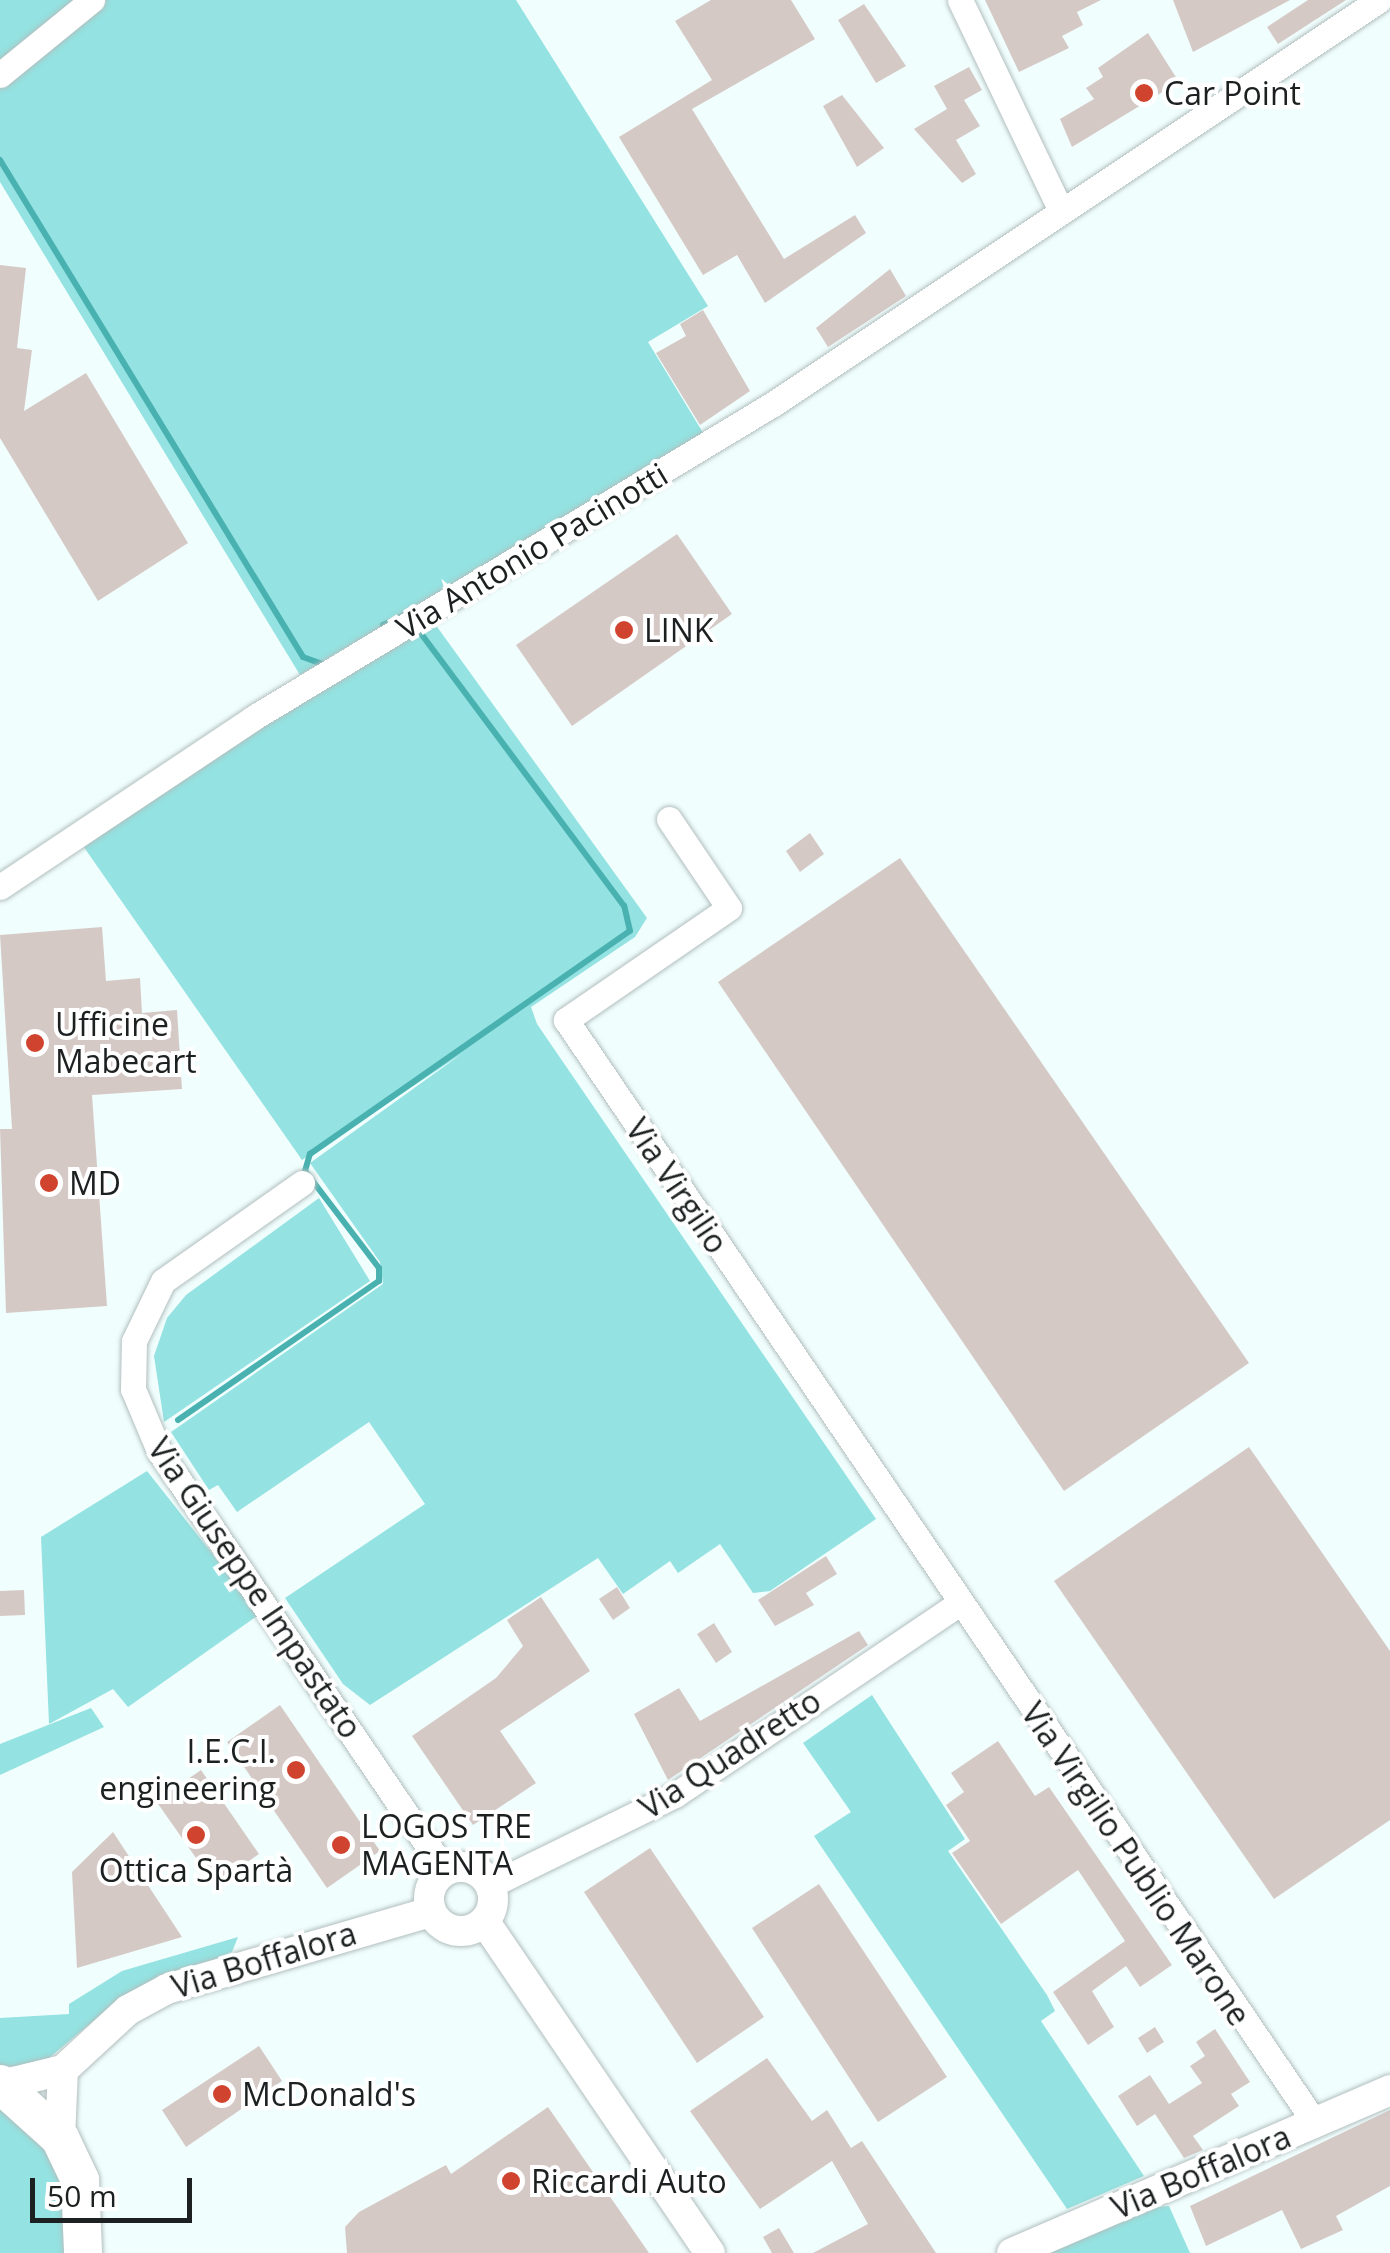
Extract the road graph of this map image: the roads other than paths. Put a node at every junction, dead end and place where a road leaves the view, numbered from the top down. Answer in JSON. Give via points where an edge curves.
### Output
{"nodes":[{"id":1,"x":92,"y":0,"type":"edge"},
{"id":2,"x":960,"y":0,"type":"edge"},
{"id":3,"x":1380,"y":0,"type":"edge"},
{"id":4,"x":0,"y":76,"type":"edge"},
{"id":5,"x":1059,"y":207,"type":"junction"},
{"id":6,"x":669,"y":819,"type":"dead end"},
{"id":7,"x":0,"y":887,"type":"edge"},
{"id":8,"x":302,"y":1183,"type":"dead end"},
{"id":9,"x":958,"y":1604,"type":"junction"},
{"id":10,"x":445,"y":1871,"type":"junction"},
{"id":11,"x":491,"y":1886,"type":"junction"},
{"id":12,"x":431,"y":1912,"type":"junction"},
{"id":13,"x":485,"y":1922,"type":"junction"},
{"id":14,"x":63,"y":2070,"type":"junction"},
{"id":15,"x":1,"y":2084,"type":"edge"},
{"id":16,"x":1390,"y":2090,"type":"edge"},
{"id":17,"x":1315,"y":2124,"type":"junction"},
{"id":18,"x":60,"y":2138,"type":"junction"},
{"id":19,"x":87,"y":2244,"type":"edge"},
{"id":20,"x":710,"y":2253,"type":"edge"},
{"id":21,"x":1012,"y":2253,"type":"edge"}],
"edges":[{"from":1,"to":4,"type":"street"},
{"from":2,"to":5,"type":"street"},
{"from":3,"to":5,"type":"street","name":"Via Antonio Pacinotti"},
{"from":5,"to":7,"type":"street","name":"Via Antonio Pacinotti","via":[[773,404],[253,718]]},
{"from":6,"to":9,"type":"street","name":"Via Virgilio","via":[[728,908],[566,1020]]},
{"from":8,"to":10,"type":"street","name":"Via Giuseppe Impastato","via":[[162,1281],[134,1341],[132,1389],[159,1451]]},
{"from":9,"to":11,"type":"street","name":"Via Quadretto","via":[[675,1795]]},
{"from":9,"to":17,"type":"street","name":"Via Virgilio Publio Marone"},
{"from":10,"to":11,"type":"street","via":[[474,1869]]},
{"from":10,"to":12,"type":"street","via":[[432,1886]]},
{"from":11,"to":13,"type":"street"},
{"from":12,"to":13,"type":"street","via":[[455,1931]]},
{"from":12,"to":14,"type":"street","name":"Via Boffalora","via":[[167,1989],[128,2010]]},
{"from":13,"to":20,"type":"street"},
{"from":14,"to":15,"type":"street","name":"Via Boffalora"},
{"from":14,"to":18,"type":"street"},
{"from":15,"to":18,"type":"main road"},
{"from":16,"to":17,"type":"street","name":"Via Boffalora"},
{"from":17,"to":21,"type":"street","name":"Via Boffalora"},
{"from":18,"to":19,"type":"main road"}]}
